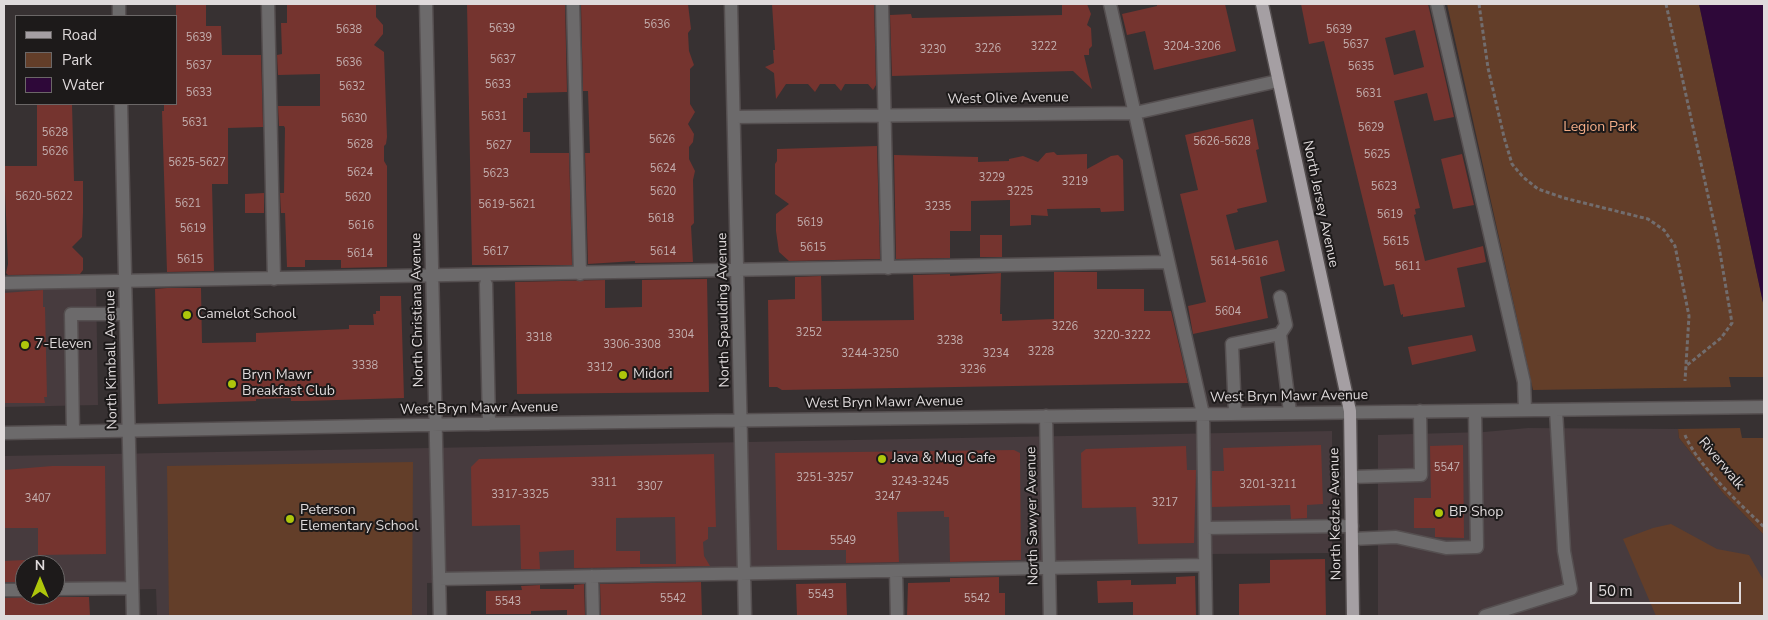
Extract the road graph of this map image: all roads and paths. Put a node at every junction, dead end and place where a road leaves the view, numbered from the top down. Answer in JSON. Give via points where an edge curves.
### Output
{"nodes":[{"id":1,"x":268,"y":4,"type":"edge"},
{"id":2,"x":426,"y":4,"type":"edge"},
{"id":3,"x":573,"y":4,"type":"edge"},
{"id":4,"x":732,"y":4,"type":"edge"},
{"id":5,"x":882,"y":4,"type":"edge"},
{"id":6,"x":1110,"y":4,"type":"edge"},
{"id":7,"x":1262,"y":4,"type":"edge"},
{"id":8,"x":1437,"y":4,"type":"edge"},
{"id":9,"x":1479,"y":4,"type":"edge"},
{"id":10,"x":1666,"y":4,"type":"edge"},
{"id":11,"x":1278,"y":81,"type":"junction"},
{"id":12,"x":121,"y":105,"type":"edge"},
{"id":13,"x":1135,"y":112,"type":"junction"},
{"id":14,"x":884,"y":116,"type":"junction"},
{"id":15,"x":734,"y":117,"type":"junction"},
{"id":16,"x":1168,"y":262,"type":"junction"},
{"id":17,"x":888,"y":268,"type":"junction"},
{"id":18,"x":738,"y":271,"type":"junction"},
{"id":19,"x":580,"y":274,"type":"junction"},
{"id":20,"x":433,"y":276,"type":"junction"},
{"id":21,"x":274,"y":279,"type":"junction"},
{"id":22,"x":126,"y":281,"type":"junction"},
{"id":23,"x":4,"y":284,"type":"edge"},
{"id":24,"x":486,"y":284,"type":"dead end"},
{"id":25,"x":1280,"y":297,"type":"dead end"},
{"id":26,"x":126,"y":314,"type":"junction"},
{"id":27,"x":1280,"y":334,"type":"junction"},
{"id":28,"x":1686,"y":367,"type":"junction"},
{"id":29,"x":1686,"y":381,"type":"dead end"},
{"id":30,"x":1758,"y":407,"type":"edge"},
{"id":31,"x":1525,"y":410,"type":"junction"},
{"id":32,"x":1556,"y":410,"type":"junction"},
{"id":33,"x":1350,"y":411,"type":"junction"},
{"id":34,"x":1420,"y":411,"type":"junction"},
{"id":35,"x":1475,"y":411,"type":"junction"},
{"id":36,"x":1290,"y":412,"type":"junction"},
{"id":37,"x":1235,"y":413,"type":"junction"},
{"id":38,"x":1203,"y":414,"type":"junction"},
{"id":39,"x":1046,"y":416,"type":"junction"},
{"id":40,"x":742,"y":420,"type":"junction"},
{"id":41,"x":489,"y":424,"type":"junction"},
{"id":42,"x":436,"y":425,"type":"junction"},
{"id":43,"x":129,"y":430,"type":"junction"},
{"id":44,"x":73,"y":431,"type":"junction"},
{"id":45,"x":4,"y":433,"type":"edge"},
{"id":46,"x":1685,"y":435,"type":"dead end"},
{"id":47,"x":1350,"y":478,"type":"junction"},
{"id":48,"x":1764,"y":527,"type":"edge"},
{"id":49,"x":1205,"y":528,"type":"junction"},
{"id":50,"x":1352,"y":532,"type":"junction"},
{"id":51,"x":1206,"y":565,"type":"junction"},
{"id":52,"x":1049,"y":568,"type":"junction"},
{"id":53,"x":896,"y":571,"type":"junction"},
{"id":54,"x":745,"y":574,"type":"junction"},
{"id":55,"x":592,"y":576,"type":"junction"},
{"id":56,"x":440,"y":579,"type":"junction"},
{"id":57,"x":132,"y":588,"type":"junction"},
{"id":58,"x":65,"y":590,"type":"edge"},
{"id":59,"x":133,"y":616,"type":"edge"},
{"id":60,"x":440,"y":616,"type":"edge"},
{"id":61,"x":593,"y":616,"type":"edge"},
{"id":62,"x":746,"y":616,"type":"edge"},
{"id":63,"x":897,"y":616,"type":"edge"},
{"id":64,"x":1050,"y":616,"type":"edge"},
{"id":65,"x":1206,"y":616,"type":"edge"},
{"id":66,"x":1354,"y":616,"type":"edge"},
{"id":67,"x":1485,"y":616,"type":"edge"}],
"edges":[{"from":1,"to":21,"type":"street"},
{"from":2,"to":20,"type":"street","name":"North Christiana Avenue"},
{"from":3,"to":19,"type":"street"},
{"from":4,"to":15,"type":"street","name":"North Spaulding Avenue"},
{"from":5,"to":14,"type":"street"},
{"from":6,"to":13,"type":"street"},
{"from":7,"to":11,"type":"main road","name":"North Jersey Avenue"},
{"from":8,"to":31,"type":"street","via":[[1524,382]]},
{"from":9,"to":28,"type":"path","via":[[1488,68],[1512,164],[1538,189],[1648,219],[1664,230],[1675,246],[1689,316]]},
{"from":10,"to":28,"type":"path","via":[[1718,241],[1732,323],[1721,338]]},
{"from":11,"to":13,"type":"street","name":"West Olive Avenue"},
{"from":11,"to":33,"type":"main road","name":"North Jersey Avenue"},
{"from":12,"to":22,"type":"street","name":"North Kimball Avenue"},
{"from":13,"to":14,"type":"street","name":"West Olive Avenue"},
{"from":13,"to":16,"type":"street"},
{"from":14,"to":15,"type":"street","name":"West Olive Avenue"},
{"from":14,"to":17,"type":"street"},
{"from":15,"to":18,"type":"street","name":"North Spaulding Avenue"},
{"from":16,"to":17,"type":"street"},
{"from":16,"to":38,"type":"street"},
{"from":17,"to":18,"type":"street"},
{"from":18,"to":19,"type":"street"},
{"from":18,"to":40,"type":"street","name":"North Spaulding Avenue"},
{"from":19,"to":20,"type":"street"},
{"from":20,"to":21,"type":"street"},
{"from":20,"to":42,"type":"street","name":"North Christiana Avenue"},
{"from":21,"to":22,"type":"street"},
{"from":22,"to":23,"type":"street"},
{"from":22,"to":26,"type":"street","name":"North Kimball Avenue"},
{"from":24,"to":41,"type":"street"},
{"from":25,"to":27,"type":"street","via":[[1286,325]]},
{"from":26,"to":43,"type":"street","name":"North Kimball Avenue"},
{"from":26,"to":44,"type":"street","via":[[71,314]]},
{"from":27,"to":36,"type":"street"},
{"from":27,"to":37,"type":"street","via":[[1232,344]]},
{"from":28,"to":29,"type":"path"},
{"from":30,"to":32,"type":"street","name":"West Bryn Mawr Avenue"},
{"from":31,"to":32,"type":"street","name":"West Bryn Mawr Avenue"},
{"from":31,"to":35,"type":"street","name":"West Bryn Mawr Avenue"},
{"from":32,"to":67,"type":"street","via":[[1564,551],[1572,589]]},
{"from":33,"to":34,"type":"street","name":"West Bryn Mawr Avenue"},
{"from":33,"to":36,"type":"street","name":"West Bryn Mawr Avenue"},
{"from":33,"to":47,"type":"main road","name":"North Kedzie Avenue"},
{"from":34,"to":35,"type":"street","name":"West Bryn Mawr Avenue"},
{"from":34,"to":47,"type":"street","via":[[1421,475]]},
{"from":35,"to":50,"type":"street","via":[[1477,547],[1446,548]]},
{"from":36,"to":37,"type":"street","name":"West Bryn Mawr Avenue"},
{"from":37,"to":38,"type":"street","name":"West Bryn Mawr Avenue"},
{"from":38,"to":39,"type":"street","name":"West Bryn Mawr Avenue"},
{"from":38,"to":49,"type":"street"},
{"from":39,"to":40,"type":"street","name":"West Bryn Mawr Avenue"},
{"from":39,"to":52,"type":"street","name":"North Sawyer Avenue"},
{"from":40,"to":41,"type":"street","name":"West Bryn Mawr Avenue"},
{"from":40,"to":54,"type":"street","name":"North Spaulding Avenue"},
{"from":41,"to":42,"type":"street","name":"West Bryn Mawr Avenue"},
{"from":42,"to":43,"type":"street","name":"West Bryn Mawr Avenue"},
{"from":42,"to":56,"type":"street","name":"North Christiana Avenue"},
{"from":43,"to":44,"type":"street","name":"West Bryn Mawr Avenue"},
{"from":43,"to":57,"type":"street","name":"North Kimball Avenue"},
{"from":44,"to":45,"type":"street","name":"West Bryn Mawr Avenue"},
{"from":46,"to":48,"type":"path","name":"Riverwalk","via":[[1689,445],[1714,475]]},
{"from":47,"to":50,"type":"main road","name":"North Kedzie Avenue"},
{"from":49,"to":50,"type":"street"},
{"from":49,"to":51,"type":"street"},
{"from":50,"to":66,"type":"main road","name":"North Kedzie Avenue"},
{"from":51,"to":52,"type":"street"},
{"from":51,"to":65,"type":"street"},
{"from":52,"to":53,"type":"street"},
{"from":52,"to":64,"type":"street","name":"North Sawyer Avenue"},
{"from":53,"to":54,"type":"street"},
{"from":53,"to":63,"type":"street"},
{"from":54,"to":55,"type":"street"},
{"from":54,"to":62,"type":"street","name":"North Spaulding Avenue"},
{"from":55,"to":56,"type":"street"},
{"from":55,"to":61,"type":"street"},
{"from":56,"to":60,"type":"street","name":"North Christiana Avenue"},
{"from":57,"to":58,"type":"street"},
{"from":57,"to":59,"type":"street","name":"North Kimball Avenue"}]}
